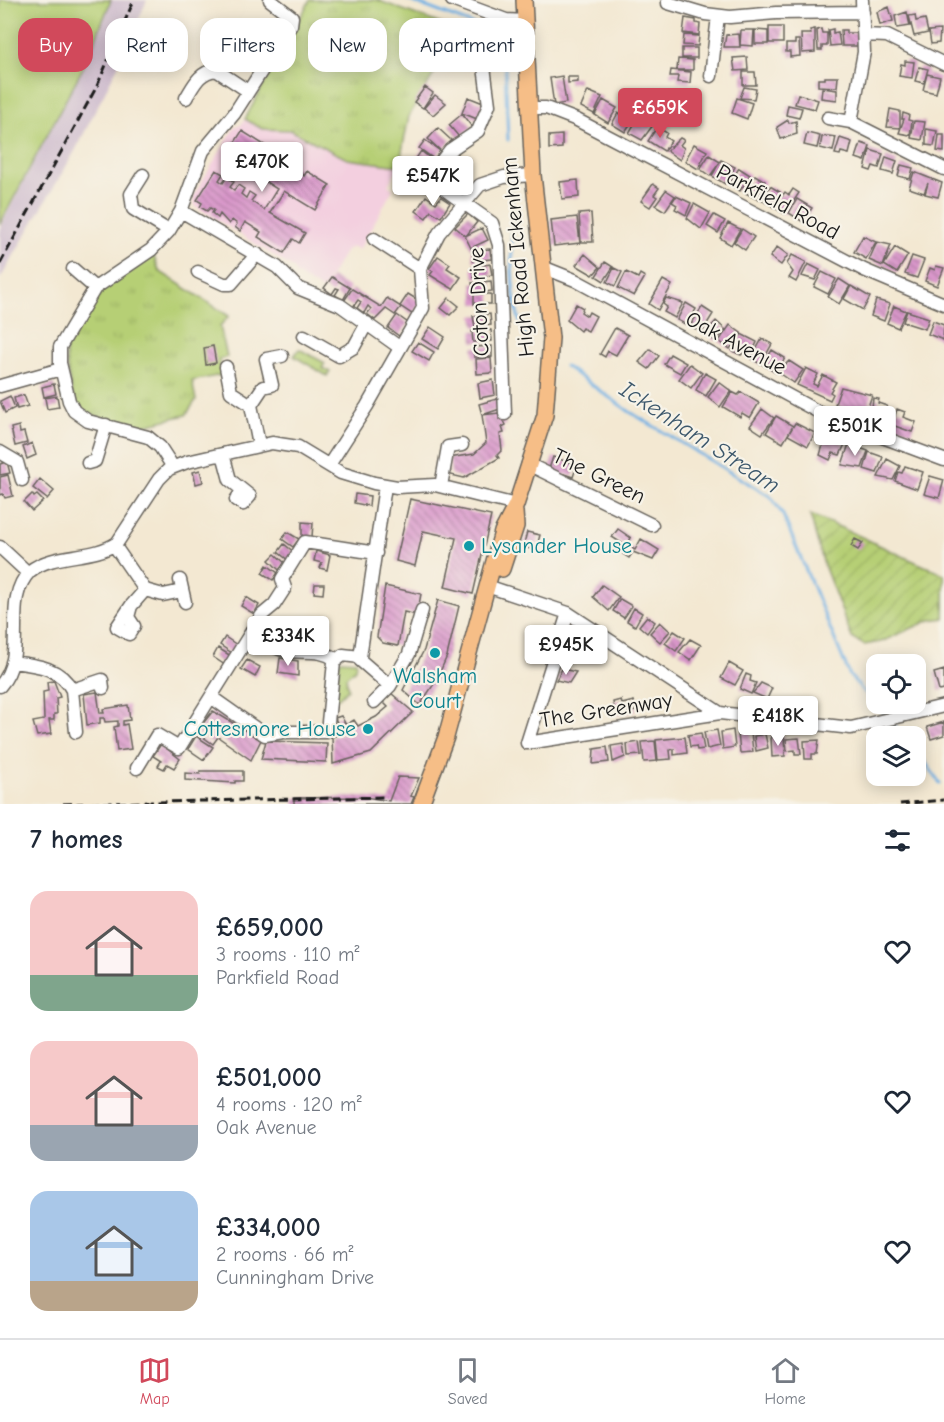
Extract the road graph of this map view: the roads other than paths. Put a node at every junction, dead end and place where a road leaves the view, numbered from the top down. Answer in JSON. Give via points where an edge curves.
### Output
{"nodes":[{"id":1,"x":270,"y":0,"type":"edge"},
{"id":2,"x":452,"y":0,"type":"edge"},
{"id":3,"x":524,"y":0,"type":"edge"},
{"id":4,"x":668,"y":0,"type":"edge"},
{"id":5,"x":862,"y":6,"type":"edge"},
{"id":6,"x":718,"y":16,"type":"junction"},
{"id":7,"x":501,"y":18,"type":"edge"},
{"id":8,"x":525,"y":18,"type":"edge"},
{"id":9,"x":864,"y":35,"type":"junction"},
{"id":10,"x":944,"y":64,"type":"edge"},
{"id":11,"x":485,"y":72,"type":"edge"},
{"id":12,"x":527,"y":72,"type":"edge"},
{"id":13,"x":711,"y":76,"type":"dead end"},
{"id":14,"x":248,"y":91,"type":"junction"},
{"id":15,"x":186,"y":98,"type":"dead end"},
{"id":16,"x":529,"y":108,"type":"junction"},
{"id":17,"x":828,"y":118,"type":"dead end"},
{"id":18,"x":851,"y":122,"type":"junction"},
{"id":19,"x":944,"y":169,"type":"edge"},
{"id":20,"x":143,"y":175,"type":"dead end"},
{"id":21,"x":532,"y":175,"type":"junction"},
{"id":22,"x":464,"y":202,"type":"junction"},
{"id":23,"x":181,"y":211,"type":"junction"},
{"id":24,"x":169,"y":231,"type":"junction"},
{"id":25,"x":374,"y":239,"type":"dead end"},
{"id":26,"x":257,"y":254,"type":"junction"},
{"id":27,"x":420,"y":268,"type":"junction"},
{"id":28,"x":545,"y":268,"type":"junction"},
{"id":29,"x":73,"y":269,"type":"dead end"},
{"id":30,"x":198,"y":272,"type":"dead end"},
{"id":31,"x":94,"y":288,"type":"junction"},
{"id":32,"x":944,"y":304,"type":"edge"},
{"id":33,"x":367,"y":323,"type":"junction"},
{"id":34,"x":304,"y":336,"type":"dead end"},
{"id":35,"x":399,"y":348,"type":"junction"},
{"id":36,"x":282,"y":356,"type":"dead end"},
{"id":37,"x":226,"y":367,"type":"dead end"},
{"id":38,"x":61,"y":369,"type":"junction"},
{"id":39,"x":0,"y":386,"type":"edge"},
{"id":40,"x":251,"y":405,"type":"junction"},
{"id":41,"x":505,"y":414,"type":"dead end"},
{"id":42,"x":106,"y":425,"type":"junction"},
{"id":43,"x":260,"y":445,"type":"junction"},
{"id":44,"x":462,"y":445,"type":"dead end"},
{"id":45,"x":0,"y":452,"type":"edge"},
{"id":46,"x":223,"y":454,"type":"junction"},
{"id":47,"x":944,"y":460,"type":"edge"},
{"id":48,"x":88,"y":463,"type":"dead end"},
{"id":49,"x":528,"y":464,"type":"junction"},
{"id":50,"x":329,"y":465,"type":"junction"},
{"id":51,"x":173,"y":467,"type":"junction"},
{"id":52,"x":22,"y":480,"type":"dead end"},
{"id":53,"x":385,"y":486,"type":"junction"},
{"id":54,"x":441,"y":486,"type":"junction"},
{"id":55,"x":242,"y":491,"type":"dead end"},
{"id":56,"x":516,"y":505,"type":"junction"},
{"id":57,"x":652,"y":525,"type":"dead end"},
{"id":58,"x":114,"y":545,"type":"junction"},
{"id":59,"x":0,"y":547,"type":"edge"},
{"id":60,"x":376,"y":553,"type":"junction"},
{"id":61,"x":28,"y":573,"type":"junction"},
{"id":62,"x":492,"y":588,"type":"junction"},
{"id":63,"x":145,"y":590,"type":"junction"},
{"id":64,"x":182,"y":591,"type":"dead end"},
{"id":65,"x":131,"y":606,"type":"dead end"},
{"id":66,"x":422,"y":610,"type":"dead end"},
{"id":67,"x":568,"y":613,"type":"junction"},
{"id":68,"x":252,"y":632,"type":"junction"},
{"id":69,"x":360,"y":657,"type":"junction"},
{"id":70,"x":335,"y":659,"type":"junction"},
{"id":71,"x":12,"y":662,"type":"junction"},
{"id":72,"x":0,"y":686,"type":"edge"},
{"id":73,"x":390,"y":686,"type":"junction"},
{"id":74,"x":103,"y":688,"type":"dead end"},
{"id":75,"x":72,"y":690,"type":"junction"},
{"id":76,"x":211,"y":697,"type":"junction"},
{"id":77,"x":374,"y":702,"type":"dead end"},
{"id":78,"x":944,"y":706,"type":"edge"},
{"id":79,"x":720,"y":713,"type":"junction"},
{"id":80,"x":76,"y":732,"type":"dead end"},
{"id":81,"x":136,"y":768,"type":"dead end"},
{"id":82,"x":435,"y":782,"type":"junction"},
{"id":83,"x":421,"y":804,"type":"edge"},
{"id":84,"x":431,"y":804,"type":"edge"}],
"edges":[{"from":1,"to":14,"type":"street","via":[[292,17],[291,26]]},
{"from":2,"to":7,"type":"street"},
{"from":3,"to":8,"type":"main road","name":"High Road Ickenham"},
{"from":4,"to":6,"type":"street"},
{"from":5,"to":6,"type":"street"},
{"from":5,"to":9,"type":"street"},
{"from":6,"to":13,"type":"street"},
{"from":9,"to":10,"type":"street","via":[[887,36]]},
{"from":9,"to":18,"type":"street"},
{"from":11,"to":22,"type":"street","name":"Coton Drive","via":[[489,105],[478,131],[450,150],[440,173],[444,189]]},
{"from":12,"to":16,"type":"main road","name":"High Road Ickenham"},
{"from":14,"to":15,"type":"street","via":[[216,70],[207,71]]},
{"from":14,"to":23,"type":"street","via":[[203,151]]},
{"from":16,"to":21,"type":"main road","name":"High Road Ickenham"},
{"from":16,"to":32,"type":"street","name":"Parkfield Road","via":[[546,108],[578,120],[864,270]]},
{"from":17,"to":18,"type":"street"},
{"from":18,"to":19,"type":"street"},
{"from":20,"to":24,"type":"street","via":[[131,194],[133,209]]},
{"from":21,"to":22,"type":"street","via":[[504,177],[480,185]]},
{"from":21,"to":28,"type":"main road","name":"High Road Ickenham"},
{"from":22,"to":27,"type":"street","via":[[439,233]]},
{"from":22,"to":41,"type":"street","name":"Coton Drive","via":[[492,223],[499,245]]},
{"from":23,"to":24,"type":"street"},
{"from":23,"to":26,"type":"street"},
{"from":24,"to":31,"type":"street","via":[[151,250]]},
{"from":25,"to":27,"type":"street"},
{"from":26,"to":30,"type":"street","via":[[231,284]]},
{"from":26,"to":33,"type":"street","via":[[278,267],[298,288],[340,305]]},
{"from":27,"to":35,"type":"street","via":[[423,308]]},
{"from":28,"to":47,"type":"street","name":"Oak Avenue","via":[[575,280],[826,416]]},
{"from":28,"to":49,"type":"main road","name":"High Road Ickenham","via":[[551,338],[548,383],[545,415]]},
{"from":29,"to":31,"type":"street"},
{"from":31,"to":38,"type":"street","via":[[62,341]]},
{"from":33,"to":34,"type":"street","via":[[354,347],[339,356]]},
{"from":33,"to":35,"type":"street"},
{"from":35,"to":50,"type":"street","via":[[368,406]]},
{"from":36,"to":40,"type":"street","via":[[266,359],[272,385],[263,387]]},
{"from":37,"to":40,"type":"street","via":[[231,392]]},
{"from":38,"to":39,"type":"street"},
{"from":38,"to":42,"type":"street","via":[[74,411]]},
{"from":40,"to":43,"type":"street"},
{"from":42,"to":48,"type":"street","via":[[95,461]]},
{"from":42,"to":51,"type":"street","via":[[153,440]]},
{"from":43,"to":46,"type":"street"},
{"from":43,"to":50,"type":"street","via":[[292,444]]},
{"from":44,"to":54,"type":"street","via":[[448,447]]},
{"from":45,"to":52,"type":"street","via":[[17,462]]},
{"from":46,"to":51,"type":"street"},
{"from":46,"to":55,"type":"street","via":[[230,480]]},
{"from":49,"to":56,"type":"main road","name":"High Road Ickenham"},
{"from":49,"to":57,"type":"street","name":"The Green"},
{"from":50,"to":53,"type":"street","via":[[349,476]]},
{"from":51,"to":58,"type":"street","via":[[159,479],[126,533]]},
{"from":53,"to":54,"type":"street"},
{"from":53,"to":60,"type":"street"},
{"from":54,"to":56,"type":"street"},
{"from":56,"to":62,"type":"main road","name":"High Road Ickenham","via":[[516,526]]},
{"from":58,"to":61,"type":"street","via":[[44,563]]},
{"from":58,"to":63,"type":"street"},
{"from":59,"to":61,"type":"street"},
{"from":60,"to":68,"type":"street","via":[[305,542],[282,579],[285,588]]},
{"from":60,"to":69,"type":"street"},
{"from":61,"to":71,"type":"street","via":[[11,604]]},
{"from":62,"to":67,"type":"street","name":"The Greenway"},
{"from":62,"to":82,"type":"main road","name":"High Road Ickenham","via":[[454,740]]},
{"from":63,"to":64,"type":"street","via":[[163,595]]},
{"from":63,"to":65,"type":"street"},
{"from":66,"to":73,"type":"street","via":[[409,654]]},
{"from":67,"to":79,"type":"street","name":"The Greenway"},
{"from":67,"to":79,"type":"street","name":"The Greenway","via":[[527,743]]},
{"from":68,"to":70,"type":"street","via":[[282,649],[323,652]]},
{"from":68,"to":76,"type":"street"},
{"from":69,"to":70,"type":"street","via":[[344,655]]},
{"from":69,"to":73,"type":"street"},
{"from":70,"to":76,"type":"street","via":[[330,676],[327,732],[265,735]]},
{"from":71,"to":72,"type":"street"},
{"from":71,"to":75,"type":"street","via":[[49,668]]},
{"from":73,"to":77,"type":"street"},
{"from":74,"to":75,"type":"street","via":[[102,680]]},
{"from":75,"to":80,"type":"street"},
{"from":76,"to":81,"type":"street","via":[[178,748],[157,735]]},
{"from":78,"to":79,"type":"street","name":"The Greenway","via":[[841,728]]},
{"from":82,"to":83,"type":"main road","name":"High Road Ickenham"},
{"from":82,"to":84,"type":"main road","name":"High Road Ickenham"}]}
